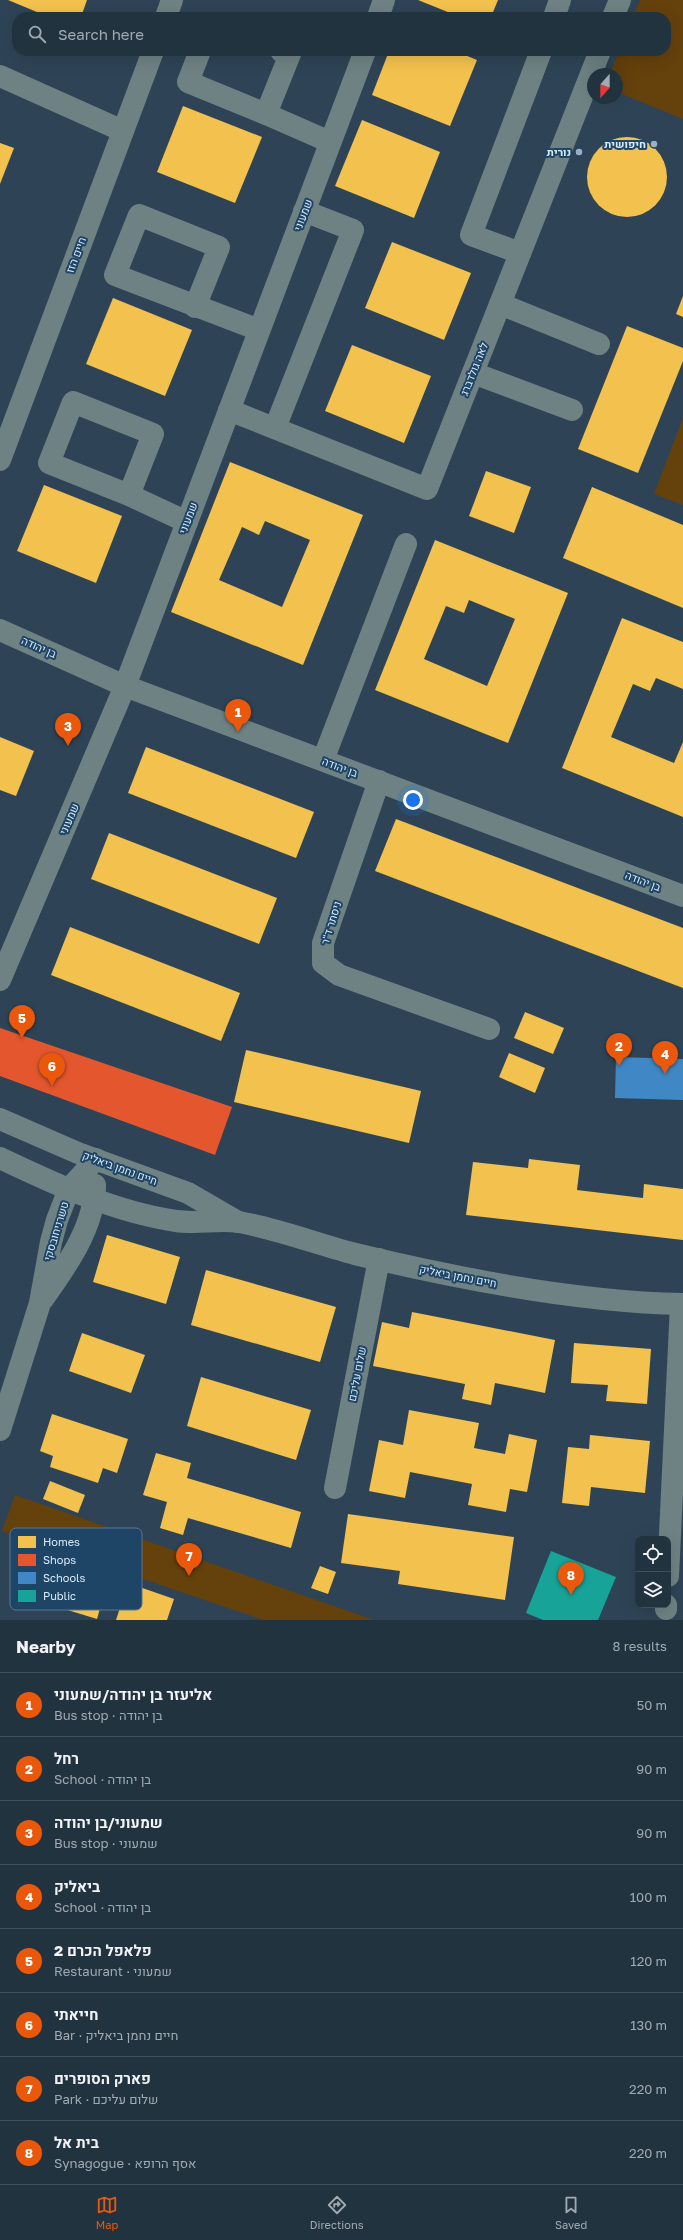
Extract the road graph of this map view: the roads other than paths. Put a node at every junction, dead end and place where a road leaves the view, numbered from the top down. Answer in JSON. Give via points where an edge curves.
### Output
{"nodes":[{"id":1,"x":172,"y":0,"type":"edge"},
{"id":2,"x":384,"y":0,"type":"edge"},
{"id":3,"x":560,"y":0,"type":"edge"},
{"id":4,"x":620,"y":0,"type":"edge"},
{"id":5,"x":168,"y":12,"type":"edge"},
{"id":6,"x":380,"y":12,"type":"edge"},
{"id":7,"x":556,"y":12,"type":"edge"},
{"id":8,"x":615,"y":12,"type":"edge"},
{"id":9,"x":151,"y":56,"type":"edge"},
{"id":10,"x":198,"y":56,"type":"edge"},
{"id":11,"x":289,"y":56,"type":"edge"},
{"id":12,"x":363,"y":56,"type":"edge"},
{"id":13,"x":539,"y":56,"type":"edge"},
{"id":14,"x":598,"y":56,"type":"edge"},
{"id":15,"x":0,"y":76,"type":"edge"},
{"id":16,"x":266,"y":114,"type":"junction"},
{"id":17,"x":123,"y":131,"type":"junction"},
{"id":18,"x":330,"y":142,"type":"junction"},
{"id":19,"x":304,"y":211,"type":"junction"},
{"id":20,"x":520,"y":253,"type":"junction"},
{"id":21,"x":500,"y":304,"type":"junction"},
{"id":22,"x":195,"y":307,"type":"junction"},
{"id":23,"x":259,"y":330,"type":"junction"},
{"id":24,"x":599,"y":344,"type":"dead end"},
{"id":25,"x":473,"y":373,"type":"junction"},
{"id":26,"x":229,"y":410,"type":"junction"},
{"id":27,"x":572,"y":410,"type":"dead end"},
{"id":28,"x":275,"y":428,"type":"junction"},
{"id":29,"x":0,"y":460,"type":"edge"},
{"id":30,"x":129,"y":495,"type":"junction"},
{"id":31,"x":187,"y":522,"type":"junction"},
{"id":32,"x":406,"y":544,"type":"dead end"},
{"id":33,"x":0,"y":630,"type":"edge"},
{"id":34,"x":125,"y":686,"type":"junction"},
{"id":35,"x":323,"y":760,"type":"junction"},
{"id":36,"x":379,"y":781,"type":"junction"},
{"id":37,"x":683,"y":896,"type":"edge"},
{"id":38,"x":0,"y":980,"type":"edge"},
{"id":39,"x":489,"y":1030,"type":"dead end"},
{"id":40,"x":0,"y":1119,"type":"edge"},
{"id":41,"x":0,"y":1158,"type":"edge"},
{"id":42,"x":96,"y":1159,"type":"junction"},
{"id":43,"x":69,"y":1189,"type":"junction"},
{"id":44,"x":95,"y":1199,"type":"junction"},
{"id":45,"x":238,"y":1222,"type":"junction"},
{"id":46,"x":379,"y":1259,"type":"junction"},
{"id":47,"x":40,"y":1303,"type":"junction"},
{"id":48,"x":682,"y":1304,"type":"edge"},
{"id":49,"x":0,"y":1430,"type":"edge"},
{"id":50,"x":335,"y":1488,"type":"dead end"},
{"id":51,"x":668,"y":1572,"type":"edge"}],
"edges":[{"from":1,"to":5,"type":"street"},
{"from":2,"to":6,"type":"street"},
{"from":3,"to":7,"type":"street"},
{"from":4,"to":8,"type":"street"},
{"from":9,"to":17,"type":"street","name":"חיים הזז"},
{"from":10,"to":16,"type":"street","via":[[188,82]]},
{"from":11,"to":16,"type":"street"},
{"from":12,"to":18,"type":"street","name":"שמעוני"},
{"from":13,"to":20,"type":"street","via":[[471,236]]},
{"from":14,"to":20,"type":"street","name":"לאה גולדברג"},
{"from":15,"to":17,"type":"street"},
{"from":16,"to":18,"type":"street"},
{"from":17,"to":29,"type":"street","name":"חיים הזז"},
{"from":18,"to":19,"type":"street","name":"שמעוני"},
{"from":19,"to":23,"type":"street","name":"שמעוני"},
{"from":19,"to":28,"type":"street","via":[[353,230]]},
{"from":20,"to":21,"type":"street","name":"לאה גולדברג"},
{"from":21,"to":24,"type":"street"},
{"from":21,"to":25,"type":"street","name":"לאה גולדברג"},
{"from":22,"to":22,"type":"street","via":[[219,247],[139,215],[115,275]]},
{"from":22,"to":23,"type":"street"},
{"from":23,"to":26,"type":"street","name":"שמעוני"},
{"from":25,"to":27,"type":"street"},
{"from":25,"to":28,"type":"street","name":"לאה גולדברג","via":[[427,489]]},
{"from":26,"to":28,"type":"street","name":"לאה גולדברג"},
{"from":26,"to":31,"type":"street","name":"שמעוני"},
{"from":30,"to":30,"type":"street","via":[[153,434],[73,402],[49,463]]},
{"from":30,"to":31,"type":"street"},
{"from":31,"to":34,"type":"street","name":"שמעוני"},
{"from":32,"to":35,"type":"street"},
{"from":33,"to":34,"type":"street","name":"בן יהודה"},
{"from":34,"to":35,"type":"street","name":"בן יהודה"},
{"from":34,"to":38,"type":"street","name":"שמעוני"},
{"from":35,"to":36,"type":"street","name":"בן יהודה"},
{"from":36,"to":37,"type":"street","name":"בן יהודה"},
{"from":36,"to":39,"type":"street","name":"ניסתר ד\"ר","via":[[323,943],[323,964],[339,975]]},
{"from":40,"to":42,"type":"street","name":"חיים נחמן ביאליק"},
{"from":41,"to":43,"type":"street","name":"חיים נחמן ביאליק"},
{"from":42,"to":43,"type":"street","name":"טשרניחובסקי"},
{"from":42,"to":44,"type":"street","name":"טשרניחובסקי"},
{"from":42,"to":45,"type":"street","name":"חיים נחמן ביאליק","via":[[188,1193]]},
{"from":43,"to":44,"type":"street","name":"חיים נחמן ביאליק"},
{"from":43,"to":47,"type":"street","name":"טשרניחובסקי","via":[[50,1242]]},
{"from":44,"to":45,"type":"street","name":"חיים נחמן ביאליק","via":[[146,1215],[177,1221]]},
{"from":44,"to":47,"type":"street","name":"טשרניחובסקי","via":[[72,1254]]},
{"from":45,"to":46,"type":"street","name":"חיים נחמן ביאליק"},
{"from":46,"to":48,"type":"street","name":"חיים נחמן ביאליק","via":[[472,1280],[579,1296],[652,1304]]},
{"from":46,"to":50,"type":"street","name":"שלום עליכם"},
{"from":47,"to":49,"type":"street","name":"טשרניחובסקי"},
{"from":48,"to":51,"type":"street"}]}
